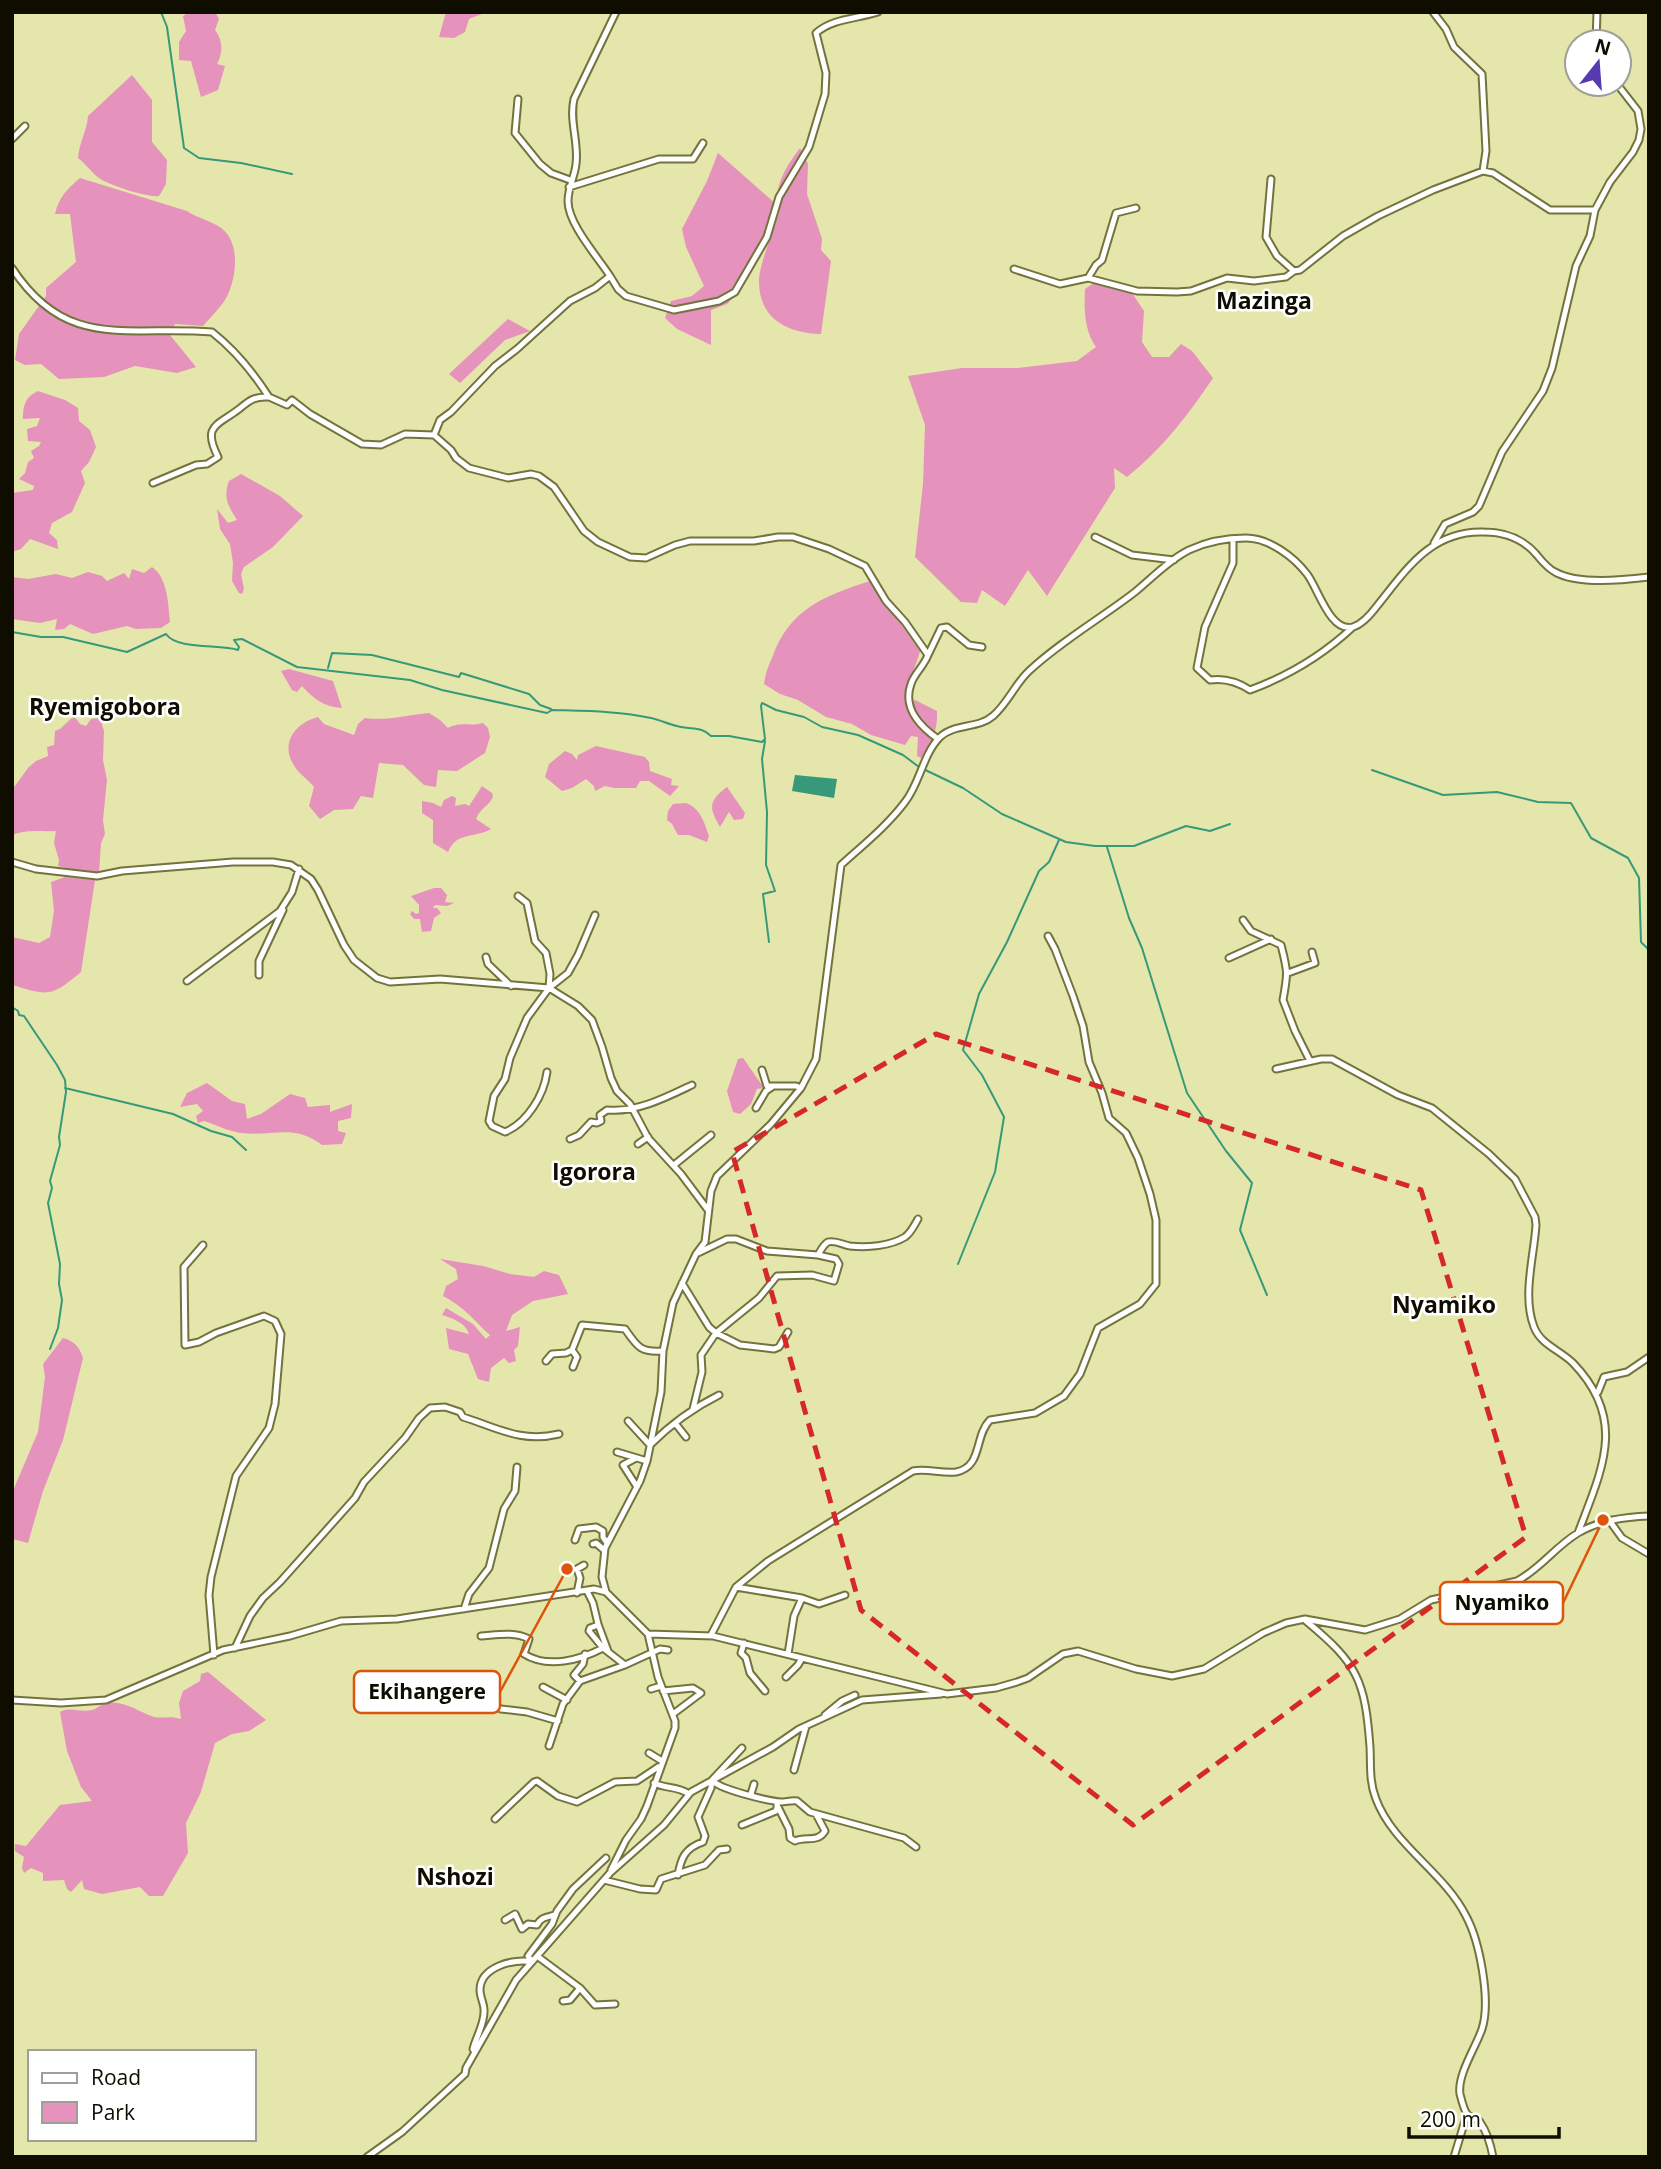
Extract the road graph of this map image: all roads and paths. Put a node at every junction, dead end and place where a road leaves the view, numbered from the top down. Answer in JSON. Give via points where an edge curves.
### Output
{"nodes":[{"id":1,"x":616,"y":12,"type":"edge"},
{"id":2,"x":878,"y":12,"type":"edge"},
{"id":3,"x":1433,"y":12,"type":"edge"},
{"id":4,"x":1628,"y":98,"type":"edge"},
{"id":5,"x":518,"y":99,"type":"dead end"},
{"id":6,"x":25,"y":126,"type":"dead end"},
{"id":7,"x":12,"y":139,"type":"edge"},
{"id":8,"x":703,"y":143,"type":"dead end"},
{"id":9,"x":1483,"y":171,"type":"junction"},
{"id":10,"x":1271,"y":179,"type":"dead end"},
{"id":11,"x":570,"y":184,"type":"junction"},
{"id":12,"x":1136,"y":208,"type":"dead end"},
{"id":13,"x":1595,"y":210,"type":"junction"},
{"id":14,"x":12,"y":268,"type":"edge"},
{"id":15,"x":1014,"y":269,"type":"dead end"},
{"id":16,"x":1294,"y":271,"type":"junction"},
{"id":17,"x":610,"y":276,"type":"junction"},
{"id":18,"x":1088,"y":278,"type":"junction"},
{"id":19,"x":269,"y":397,"type":"junction"},
{"id":20,"x":434,"y":435,"type":"junction"},
{"id":21,"x":153,"y":484,"type":"dead end"},
{"id":22,"x":1095,"y":537,"type":"dead end"},
{"id":23,"x":1233,"y":539,"type":"junction"},
{"id":24,"x":1434,"y":544,"type":"junction"},
{"id":25,"x":1174,"y":560,"type":"junction"},
{"id":26,"x":1649,"y":577,"type":"edge"},
{"id":27,"x":1353,"y":627,"type":"junction"},
{"id":28,"x":982,"y":647,"type":"dead end"},
{"id":29,"x":928,"y":655,"type":"junction"},
{"id":30,"x":938,"y":739,"type":"junction"},
{"id":31,"x":12,"y":862,"type":"edge"},
{"id":32,"x":299,"y":869,"type":"junction"},
{"id":33,"x":518,"y":896,"type":"dead end"},
{"id":34,"x":284,"y":907,"type":"junction"},
{"id":35,"x":595,"y":915,"type":"dead end"},
{"id":36,"x":1243,"y":920,"type":"dead end"},
{"id":37,"x":1048,"y":936,"type":"dead end"},
{"id":38,"x":1272,"y":939,"type":"junction"},
{"id":39,"x":1312,"y":952,"type":"dead end"},
{"id":40,"x":486,"y":957,"type":"dead end"},
{"id":41,"x":1229,"y":958,"type":"dead end"},
{"id":42,"x":1288,"y":973,"type":"junction"},
{"id":43,"x":259,"y":975,"type":"dead end"},
{"id":44,"x":187,"y":981,"type":"dead end"},
{"id":45,"x":511,"y":986,"type":"junction"},
{"id":46,"x":549,"y":989,"type":"junction"},
{"id":47,"x":1310,"y":1061,"type":"junction"},
{"id":48,"x":1276,"y":1069,"type":"dead end"},
{"id":49,"x":762,"y":1070,"type":"dead end"},
{"id":50,"x":547,"y":1072,"type":"dead end"},
{"id":51,"x":692,"y":1085,"type":"dead end"},
{"id":52,"x":772,"y":1087,"type":"junction"},
{"id":53,"x":800,"y":1088,"type":"junction"},
{"id":54,"x":631,"y":1107,"type":"junction"},
{"id":55,"x":756,"y":1108,"type":"dead end"},
{"id":56,"x":711,"y":1135,"type":"dead end"},
{"id":57,"x":648,"y":1137,"type":"junction"},
{"id":58,"x":570,"y":1139,"type":"dead end"},
{"id":59,"x":638,"y":1144,"type":"dead end"},
{"id":60,"x":674,"y":1165,"type":"junction"},
{"id":61,"x":708,"y":1210,"type":"junction"},
{"id":62,"x":918,"y":1219,"type":"dead end"},
{"id":63,"x":203,"y":1245,"type":"dead end"},
{"id":64,"x":696,"y":1254,"type":"junction"},
{"id":65,"x":818,"y":1255,"type":"junction"},
{"id":66,"x":682,"y":1283,"type":"junction"},
{"id":67,"x":788,"y":1332,"type":"dead end"},
{"id":68,"x":716,"y":1333,"type":"junction"},
{"id":69,"x":572,"y":1350,"type":"junction"},
{"id":70,"x":663,"y":1351,"type":"junction"},
{"id":71,"x":1649,"y":1357,"type":"edge"},
{"id":72,"x":546,"y":1361,"type":"dead end"},
{"id":73,"x":573,"y":1367,"type":"dead end"},
{"id":74,"x":1597,"y":1393,"type":"junction"},
{"id":75,"x":719,"y":1395,"type":"dead end"},
{"id":76,"x":692,"y":1409,"type":"junction"},
{"id":77,"x":628,"y":1420,"type":"dead end"},
{"id":78,"x":675,"y":1423,"type":"junction"},
{"id":79,"x":559,"y":1434,"type":"dead end"},
{"id":80,"x":686,"y":1437,"type":"dead end"},
{"id":81,"x":650,"y":1445,"type":"junction"},
{"id":82,"x":617,"y":1452,"type":"dead end"},
{"id":83,"x":636,"y":1458,"type":"junction"},
{"id":84,"x":647,"y":1461,"type":"junction"},
{"id":85,"x":517,"y":1467,"type":"dead end"},
{"id":86,"x":637,"y":1487,"type":"junction"},
{"id":87,"x":1649,"y":1508,"type":"edge"},
{"id":88,"x":1646,"y":1517,"type":"edge"},
{"id":89,"x":1609,"y":1520,"type":"junction"},
{"id":90,"x":1578,"y":1533,"type":"junction"},
{"id":91,"x":575,"y":1540,"type":"dead end"},
{"id":92,"x":593,"y":1544,"type":"dead end"},
{"id":93,"x":606,"y":1547,"type":"junction"},
{"id":94,"x":1649,"y":1554,"type":"edge"},
{"id":95,"x":584,"y":1565,"type":"dead end"},
{"id":96,"x":603,"y":1581,"type":"junction"},
{"id":97,"x":736,"y":1587,"type":"junction"},
{"id":98,"x":594,"y":1589,"type":"junction"},
{"id":99,"x":587,"y":1591,"type":"junction"},
{"id":100,"x":577,"y":1592,"type":"junction"},
{"id":101,"x":606,"y":1592,"type":"junction"},
{"id":102,"x":845,"y":1595,"type":"dead end"},
{"id":103,"x":802,"y":1598,"type":"junction"},
{"id":104,"x":464,"y":1609,"type":"junction"},
{"id":105,"x":1305,"y":1619,"type":"junction"},
{"id":106,"x":598,"y":1625,"type":"junction"},
{"id":107,"x":648,"y":1634,"type":"junction"},
{"id":108,"x":711,"y":1635,"type":"junction"},
{"id":109,"x":481,"y":1636,"type":"dead end"},
{"id":110,"x":744,"y":1643,"type":"junction"},
{"id":111,"x":235,"y":1648,"type":"junction"},
{"id":112,"x":606,"y":1650,"type":"junction"},
{"id":113,"x":668,"y":1650,"type":"dead end"},
{"id":114,"x":652,"y":1653,"type":"junction"},
{"id":115,"x":585,"y":1654,"type":"junction"},
{"id":116,"x":788,"y":1654,"type":"junction"},
{"id":117,"x":214,"y":1655,"type":"junction"},
{"id":118,"x":802,"y":1658,"type":"junction"},
{"id":119,"x":625,"y":1665,"type":"junction"},
{"id":120,"x":466,"y":1677,"type":"dead end"},
{"id":121,"x":786,"y":1677,"type":"dead end"},
{"id":122,"x":580,"y":1681,"type":"junction"},
{"id":123,"x":543,"y":1687,"type":"dead end"},
{"id":124,"x":651,"y":1689,"type":"dead end"},
{"id":125,"x":662,"y":1689,"type":"junction"},
{"id":126,"x":765,"y":1692,"type":"dead end"},
{"id":127,"x":947,"y":1694,"type":"junction"},
{"id":128,"x":855,"y":1695,"type":"dead end"},
{"id":129,"x":12,"y":1700,"type":"edge"},
{"id":130,"x":567,"y":1700,"type":"junction"},
{"id":131,"x":667,"y":1700,"type":"junction"},
{"id":132,"x":660,"y":1706,"type":"dead end"},
{"id":133,"x":673,"y":1714,"type":"junction"},
{"id":134,"x":821,"y":1720,"type":"junction"},
{"id":135,"x":558,"y":1721,"type":"junction"},
{"id":136,"x":806,"y":1726,"type":"junction"},
{"id":137,"x":549,"y":1746,"type":"dead end"},
{"id":138,"x":742,"y":1748,"type":"dead end"},
{"id":139,"x":658,"y":1749,"type":"dead end"},
{"id":140,"x":649,"y":1753,"type":"dead end"},
{"id":141,"x":665,"y":1753,"type":"junction"},
{"id":142,"x":661,"y":1763,"type":"junction"},
{"id":143,"x":794,"y":1770,"type":"dead end"},
{"id":144,"x":712,"y":1780,"type":"junction"},
{"id":145,"x":654,"y":1783,"type":"junction"},
{"id":146,"x":754,"y":1784,"type":"dead end"},
{"id":147,"x":791,"y":1792,"type":"dead end"},
{"id":148,"x":689,"y":1794,"type":"junction"},
{"id":149,"x":751,"y":1794,"type":"junction"},
{"id":150,"x":789,"y":1800,"type":"junction"},
{"id":151,"x":777,"y":1803,"type":"junction"},
{"id":152,"x":816,"y":1814,"type":"junction"},
{"id":153,"x":495,"y":1819,"type":"dead end"},
{"id":154,"x":742,"y":1825,"type":"dead end"},
{"id":155,"x":916,"y":1847,"type":"dead end"},
{"id":156,"x":727,"y":1849,"type":"dead end"},
{"id":157,"x":606,"y":1858,"type":"dead end"},
{"id":158,"x":610,"y":1873,"type":"junction"},
{"id":159,"x":678,"y":1875,"type":"junction"},
{"id":160,"x":604,"y":1880,"type":"junction"},
{"id":161,"x":555,"y":1915,"type":"junction"},
{"id":162,"x":505,"y":1920,"type":"dead end"},
{"id":163,"x":537,"y":1956,"type":"junction"},
{"id":164,"x":532,"y":1962,"type":"junction"},
{"id":165,"x":580,"y":1987,"type":"junction"},
{"id":166,"x":563,"y":2001,"type":"dead end"},
{"id":167,"x":615,"y":2004,"type":"dead end"},
{"id":168,"x":475,"y":2052,"type":"junction"},
{"id":169,"x":1467,"y":2114,"type":"junction"},
{"id":170,"x":367,"y":2157,"type":"edge"},
{"id":171,"x":1454,"y":2157,"type":"edge"},
{"id":172,"x":1493,"y":2157,"type":"edge"}],
"edges":[{"from":1,"to":11,"type":"street","via":[[574,99],[576,165]]},
{"from":2,"to":17,"type":"street","via":[[846,19],[816,33],[826,72],[825,94],[808,147],[779,197],[767,237],[735,292],[719,301],[674,310],[626,296]]},
{"from":3,"to":9,"type":"street","via":[[1454,47],[1482,74]]},
{"from":4,"to":13,"type":"street","via":[[1638,111],[1639,140]]},
{"from":5,"to":11,"type":"street","via":[[515,133],[540,164]]},
{"from":6,"to":7,"type":"street"},
{"from":8,"to":11,"type":"street","via":[[693,159],[659,159]]},
{"from":9,"to":13,"type":"street","via":[[1550,210]]},
{"from":9,"to":16,"type":"street","via":[[1377,216]]},
{"from":10,"to":16,"type":"street","via":[[1266,237],[1277,256]]},
{"from":11,"to":17,"type":"street","via":[[572,220]]},
{"from":12,"to":18,"type":"street","via":[[1116,213],[1102,260]]},
{"from":13,"to":24,"type":"street","via":[[1543,391],[1502,452],[1479,506],[1445,524]]},
{"from":14,"to":19,"type":"street","via":[[38,299],[78,325],[111,331],[212,332],[247,364]]},
{"from":15,"to":18,"type":"street","via":[[1060,284]]},
{"from":16,"to":18,"type":"street","via":[[1286,277],[1254,281],[1227,278],[1177,292],[1137,291]]},
{"from":17,"to":20,"type":"street","via":[[570,301],[495,366],[440,420]]},
{"from":19,"to":20,"type":"street","via":[[287,405],[292,400],[362,444],[381,445],[405,434]]},
{"from":19,"to":21,"type":"street","via":[[250,398],[214,426],[211,441],[218,457]]},
{"from":20,"to":29,"type":"street","via":[[469,468],[508,478],[539,476],[554,487],[584,531],[630,557],[646,558],[690,541],[778,537],[830,549],[865,566]]},
{"from":22,"to":25,"type":"street","via":[[1132,555]]},
{"from":23,"to":25,"type":"street","via":[[1188,551]]},
{"from":23,"to":27,"type":"street","via":[[1267,542],[1296,561],[1331,617]]},
{"from":23,"to":27,"type":"street","via":[[1233,563],[1205,627],[1198,668],[1210,680],[1234,682],[1250,690],[1259,687],[1305,665]]},
{"from":24,"to":26,"type":"street","via":[[1482,531],[1500,533],[1515,537],[1555,573],[1570,578]]},
{"from":24,"to":27,"type":"street","via":[[1418,556],[1369,616]]},
{"from":25,"to":30,"type":"street","via":[[1039,662],[985,722],[949,730]]},
{"from":28,"to":29,"type":"street","via":[[969,645],[947,627],[941,628]]},
{"from":29,"to":30,"type":"street","via":[[911,684],[909,699],[920,726]]},
{"from":30,"to":53,"type":"street","via":[[906,801],[841,865],[816,1059]]},
{"from":31,"to":32,"type":"street","via":[[97,876],[233,863],[273,862]]},
{"from":32,"to":34,"type":"street"},
{"from":32,"to":45,"type":"street","via":[[318,890],[354,960],[377,978]]},
{"from":33,"to":46,"type":"street","via":[[527,903],[535,941],[546,953]]},
{"from":34,"to":43,"type":"street","via":[[259,961]]},
{"from":34,"to":44,"type":"street"},
{"from":35,"to":46,"type":"street","via":[[568,973]]},
{"from":36,"to":38,"type":"street","via":[[1251,931]]},
{"from":37,"to":97,"type":"street","via":[[1073,996],[1109,1118],[1126,1133],[1150,1194],[1156,1220],[1156,1284],[1140,1304],[1098,1328],[1080,1374],[1064,1396],[1035,1413],[997,1418],[985,1426],[968,1468],[913,1471],[768,1561]]},
{"from":38,"to":41,"type":"street"},
{"from":38,"to":42,"type":"street","via":[[1281,945]]},
{"from":39,"to":42,"type":"street","via":[[1315,963]]},
{"from":40,"to":45,"type":"street"},
{"from":42,"to":47,"type":"street","via":[[1283,1000]]},
{"from":45,"to":46,"type":"street"},
{"from":46,"to":50,"type":"street","via":[[527,1018],[505,1079],[494,1096],[489,1111],[492,1126],[505,1132],[522,1121],[546,1084]]},
{"from":46,"to":54,"type":"street","via":[[592,1020],[613,1084]]},
{"from":47,"to":48,"type":"street"},
{"from":47,"to":74,"type":"street","via":[[1332,1059],[1432,1108],[1515,1179],[1535,1217],[1530,1310],[1535,1330],[1570,1360]]},
{"from":49,"to":52,"type":"street","via":[[767,1086]]},
{"from":51,"to":54,"type":"street","via":[[658,1101]]},
{"from":52,"to":53,"type":"street"},
{"from":52,"to":55,"type":"street"},
{"from":53,"to":61,"type":"street","via":[[771,1124],[717,1176]]},
{"from":54,"to":57,"type":"street"},
{"from":54,"to":58,"type":"street","via":[[607,1110],[600,1115],[601,1121],[592,1122]]},
{"from":56,"to":60,"type":"street"},
{"from":57,"to":59,"type":"street"},
{"from":57,"to":60,"type":"street"},
{"from":60,"to":61,"type":"street"},
{"from":61,"to":64,"type":"street","via":[[705,1242]]},
{"from":62,"to":65,"type":"street","via":[[907,1236],[884,1245],[829,1242]]},
{"from":63,"to":117,"type":"street","via":[[184,1267],[185,1345],[264,1316],[275,1321],[281,1334],[269,1428],[236,1476],[214,1566],[209,1595]]},
{"from":64,"to":65,"type":"street","via":[[737,1239],[778,1253]]},
{"from":64,"to":66,"type":"street"},
{"from":65,"to":68,"type":"street","via":[[836,1259],[834,1281],[812,1275],[777,1276],[759,1298]]},
{"from":66,"to":68,"type":"street"},
{"from":66,"to":70,"type":"street"},
{"from":67,"to":68,"type":"street","via":[[774,1349],[740,1345]]},
{"from":68,"to":76,"type":"street","via":[[701,1355],[702,1372]]},
{"from":69,"to":70,"type":"street","via":[[582,1325],[595,1325],[625,1329],[639,1348]]},
{"from":69,"to":72,"type":"street","via":[[552,1354]]},
{"from":69,"to":73,"type":"street","via":[[577,1357]]},
{"from":70,"to":81,"type":"street","via":[[661,1392]]},
{"from":71,"to":74,"type":"street","via":[[1627,1371],[1604,1377]]},
{"from":74,"to":90,"type":"street","via":[[1605,1425],[1603,1456]]},
{"from":75,"to":76,"type":"street"},
{"from":76,"to":78,"type":"street"},
{"from":77,"to":81,"type":"street"},
{"from":78,"to":80,"type":"street"},
{"from":78,"to":81,"type":"street"},
{"from":79,"to":111,"type":"street","via":[[538,1438],[513,1434],[445,1407],[430,1408],[262,1598]]},
{"from":81,"to":84,"type":"street"},
{"from":82,"to":83,"type":"street"},
{"from":83,"to":84,"type":"street"},
{"from":83,"to":86,"type":"street","via":[[623,1465]]},
{"from":84,"to":86,"type":"street"},
{"from":85,"to":104,"type":"street","via":[[515,1491],[504,1509],[489,1568],[469,1594]]},
{"from":86,"to":93,"type":"street"},
{"from":87,"to":88,"type":"street"},
{"from":88,"to":89,"type":"street"},
{"from":89,"to":90,"type":"street"},
{"from":89,"to":94,"type":"street","via":[[1622,1538]]},
{"from":90,"to":105,"type":"street","via":[[1517,1581],[1431,1600],[1400,1619],[1365,1630]]},
{"from":91,"to":93,"type":"street","via":[[579,1529],[596,1527],[603,1531]]},
{"from":92,"to":93,"type":"street"},
{"from":93,"to":96,"type":"street"},
{"from":95,"to":100,"type":"street","via":[[577,1569]]},
{"from":96,"to":98,"type":"street"},
{"from":96,"to":101,"type":"street"},
{"from":97,"to":103,"type":"street"},
{"from":97,"to":108,"type":"street"},
{"from":98,"to":99,"type":"street"},
{"from":98,"to":101,"type":"street"},
{"from":99,"to":100,"type":"street"},
{"from":99,"to":106,"type":"street"},
{"from":100,"to":104,"type":"street"},
{"from":101,"to":107,"type":"street"},
{"from":102,"to":103,"type":"street","via":[[820,1604]]},
{"from":103,"to":116,"type":"street"},
{"from":104,"to":111,"type":"street","via":[[341,1621]]},
{"from":105,"to":127,"type":"street","via":[[1263,1633],[1193,1672],[1172,1676],[1078,1651],[1063,1654],[1017,1682]]},
{"from":105,"to":169,"type":"street","via":[[1346,1657],[1363,1689],[1371,1785],[1388,1823],[1460,1905],[1472,1930],[1486,1998],[1482,2030],[1460,2091]]},
{"from":106,"to":112,"type":"street"},
{"from":106,"to":112,"type":"street","via":[[589,1630]]},
{"from":107,"to":108,"type":"street"},
{"from":107,"to":114,"type":"street"},
{"from":108,"to":110,"type":"street"},
{"from":109,"to":115,"type":"street","via":[[525,1636],[529,1639],[524,1654],[543,1663],[560,1663]]},
{"from":110,"to":116,"type":"street"},
{"from":110,"to":126,"type":"street","via":[[741,1653]]},
{"from":111,"to":117,"type":"street"},
{"from":112,"to":115,"type":"street"},
{"from":112,"to":119,"type":"street"},
{"from":113,"to":114,"type":"street"},
{"from":114,"to":119,"type":"street"},
{"from":114,"to":125,"type":"street"},
{"from":115,"to":122,"type":"street","via":[[574,1675]]},
{"from":116,"to":118,"type":"street"},
{"from":117,"to":129,"type":"street","via":[[106,1700]]},
{"from":118,"to":121,"type":"street"},
{"from":118,"to":127,"type":"street"},
{"from":119,"to":122,"type":"street"},
{"from":120,"to":135,"type":"street","via":[[485,1701],[501,1709]]},
{"from":122,"to":130,"type":"street"},
{"from":123,"to":130,"type":"street"},
{"from":124,"to":125,"type":"street"},
{"from":125,"to":131,"type":"street"},
{"from":125,"to":133,"type":"street","via":[[701,1693]]},
{"from":127,"to":134,"type":"street","via":[[862,1700]]},
{"from":128,"to":134,"type":"street"},
{"from":130,"to":135,"type":"street"},
{"from":131,"to":132,"type":"street"},
{"from":131,"to":133,"type":"street"},
{"from":133,"to":141,"type":"street","via":[[675,1728]]},
{"from":134,"to":136,"type":"street"},
{"from":135,"to":137,"type":"street"},
{"from":136,"to":143,"type":"street"},
{"from":136,"to":144,"type":"street"},
{"from":138,"to":144,"type":"street"},
{"from":139,"to":141,"type":"street"},
{"from":140,"to":142,"type":"street"},
{"from":141,"to":142,"type":"street"},
{"from":142,"to":145,"type":"street"},
{"from":142,"to":153,"type":"street","via":[[637,1781],[615,1782],[577,1802],[534,1782]]},
{"from":144,"to":148,"type":"street"},
{"from":144,"to":149,"type":"street","via":[[716,1786]]},
{"from":144,"to":159,"type":"street","via":[[698,1816],[703,1842],[691,1846],[681,1858]]},
{"from":145,"to":148,"type":"street"},
{"from":145,"to":158,"type":"street","via":[[641,1819]]},
{"from":146,"to":149,"type":"street"},
{"from":147,"to":150,"type":"street"},
{"from":148,"to":158,"type":"street","via":[[664,1825]]},
{"from":149,"to":151,"type":"street"},
{"from":150,"to":151,"type":"street"},
{"from":150,"to":152,"type":"street"},
{"from":151,"to":152,"type":"street","via":[[795,1841],[823,1835]]},
{"from":151,"to":154,"type":"street","via":[[776,1811]]},
{"from":152,"to":155,"type":"street","via":[[904,1838]]},
{"from":156,"to":159,"type":"street","via":[[719,1850],[705,1865]]},
{"from":157,"to":161,"type":"street","via":[[573,1889]]},
{"from":158,"to":160,"type":"street"},
{"from":159,"to":160,"type":"street","via":[[661,1879],[656,1890]]},
{"from":160,"to":163,"type":"street"},
{"from":161,"to":162,"type":"street","via":[[522,1929],[515,1914]]},
{"from":161,"to":164,"type":"street","via":[[528,1956]]},
{"from":163,"to":164,"type":"street"},
{"from":163,"to":165,"type":"street"},
{"from":164,"to":168,"type":"street","via":[[510,1989]]},
{"from":164,"to":168,"type":"street","via":[[520,1959],[486,1976],[480,1988],[485,2011]]},
{"from":165,"to":166,"type":"street","via":[[570,2000]]},
{"from":165,"to":167,"type":"street","via":[[595,2005]]},
{"from":168,"to":170,"type":"street","via":[[465,2074],[402,2132]]},
{"from":169,"to":171,"type":"street"},
{"from":169,"to":172,"type":"street","via":[[1481,2123]]}]}
